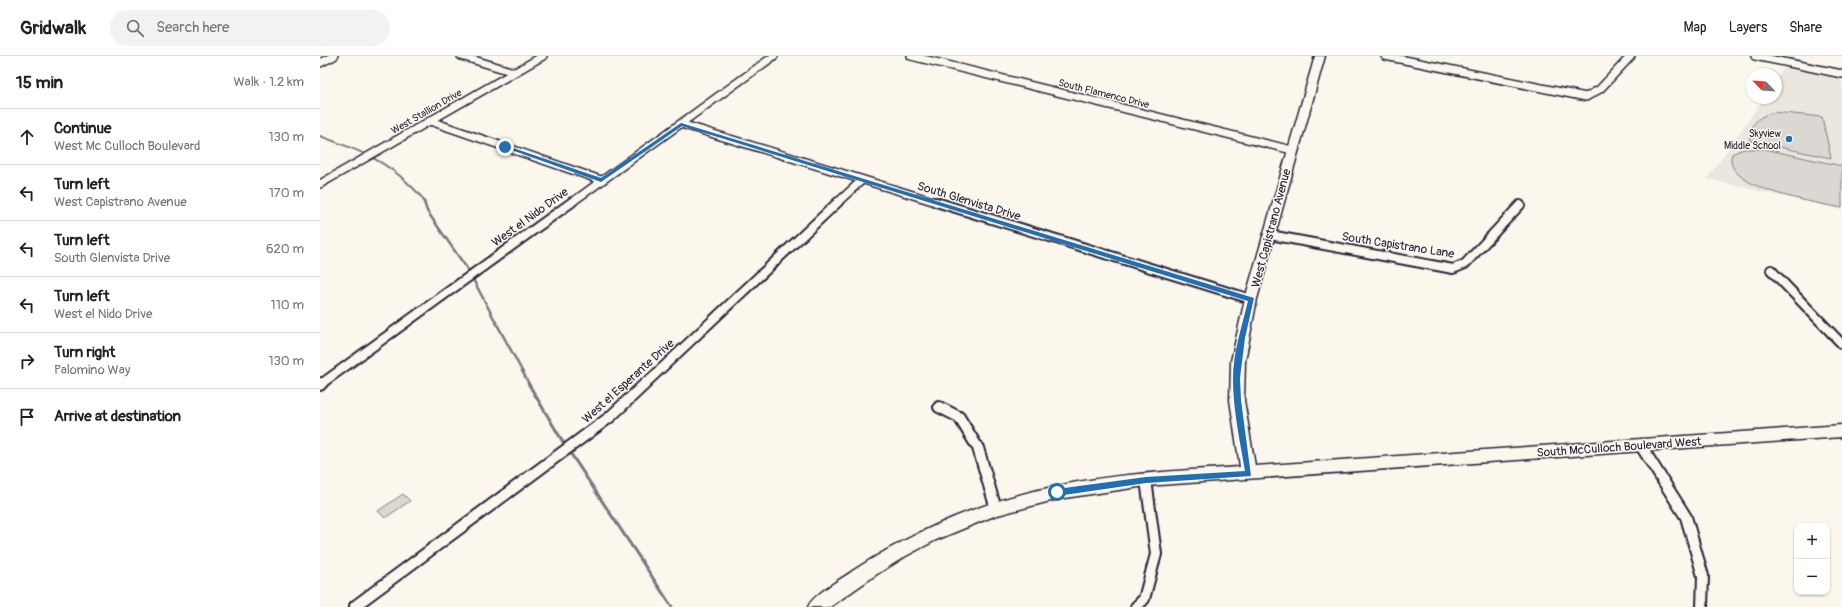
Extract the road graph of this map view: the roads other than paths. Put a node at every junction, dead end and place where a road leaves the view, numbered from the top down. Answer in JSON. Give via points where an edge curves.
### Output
{"nodes":[{"id":1,"x":334,"y":56,"type":"edge"},
{"id":2,"x":461,"y":56,"type":"edge"},
{"id":3,"x":543,"y":56,"type":"edge"},
{"id":4,"x":774,"y":56,"type":"edge"},
{"id":5,"x":911,"y":56,"type":"edge"},
{"id":6,"x":1320,"y":56,"type":"edge"},
{"id":7,"x":1385,"y":56,"type":"edge"},
{"id":8,"x":1631,"y":56,"type":"edge"},
{"id":9,"x":1755,"y":56,"type":"edge"},
{"id":10,"x":320,"y":63,"type":"edge"},
{"id":11,"x":514,"y":72,"type":"junction"},
{"id":12,"x":1842,"y":74,"type":"edge"},
{"id":13,"x":430,"y":121,"type":"junction"},
{"id":14,"x":681,"y":124,"type":"junction"},
{"id":15,"x":1292,"y":150,"type":"junction"},
{"id":16,"x":601,"y":180,"type":"junction"},
{"id":17,"x":861,"y":181,"type":"junction"},
{"id":18,"x":320,"y":184,"type":"edge"},
{"id":19,"x":1520,"y":204,"type":"dead end"},
{"id":20,"x":1270,"y":235,"type":"junction"},
{"id":21,"x":1771,"y":270,"type":"dead end"},
{"id":22,"x":1251,"y":299,"type":"junction"},
{"id":23,"x":1842,"y":344,"type":"edge"},
{"id":24,"x":320,"y":385,"type":"edge"},
{"id":25,"x":939,"y":407,"type":"dead end"},
{"id":26,"x":1842,"y":432,"type":"edge"},
{"id":27,"x":1641,"y":446,"type":"junction"},
{"id":28,"x":1249,"y":474,"type":"junction"},
{"id":29,"x":1146,"y":480,"type":"junction"},
{"id":30,"x":996,"y":509,"type":"junction"},
{"id":31,"x":355,"y":606,"type":"edge"},
{"id":32,"x":816,"y":607,"type":"edge"},
{"id":33,"x":1136,"y":607,"type":"edge"},
{"id":34,"x":1702,"y":607,"type":"edge"}],
"edges":[{"from":1,"to":10,"type":"street"},
{"from":2,"to":11,"type":"street"},
{"from":3,"to":11,"type":"street","name":"West Stallion Drive"},
{"from":4,"to":14,"type":"street","name":"West el Nido Drive"},
{"from":5,"to":15,"type":"street","name":"South Flamenco Drive"},
{"from":6,"to":15,"type":"main road","name":"West Capistrano Avenue"},
{"from":7,"to":8,"type":"street","via":[[1586,97],[1600,89]]},
{"from":9,"to":12,"type":"street"},
{"from":11,"to":13,"type":"street","name":"West Stallion Drive"},
{"from":13,"to":16,"type":"street"},
{"from":13,"to":18,"type":"street","name":"West Stallion Drive"},
{"from":14,"to":16,"type":"street","name":"West el Nido Drive"},
{"from":14,"to":17,"type":"street","name":"South Glenvista Drive"},
{"from":15,"to":20,"type":"main road","name":"West Capistrano Avenue"},
{"from":16,"to":24,"type":"street","name":"West el Nido Drive"},
{"from":17,"to":22,"type":"street","name":"South Glenvista Drive"},
{"from":17,"to":31,"type":"street","name":"West el Esperante Drive","via":[[610,417]]},
{"from":19,"to":20,"type":"street","name":"South Capistrano Lane","via":[[1465,264],[1453,269]]},
{"from":20,"to":22,"type":"main road","name":"West Capistrano Avenue"},
{"from":21,"to":23,"type":"street"},
{"from":22,"to":28,"type":"main road","name":"West Capistrano Avenue","via":[[1242,338],[1237,378]]},
{"from":25,"to":30,"type":"street","via":[[959,417],[978,448]]},
{"from":26,"to":27,"type":"main road","name":"South McCulloch Boulevard West"},
{"from":27,"to":28,"type":"main road","name":"South McCulloch Boulevard West"},
{"from":27,"to":34,"type":"street","via":[[1686,517],[1703,576]]},
{"from":28,"to":29,"type":"main road","name":"South McCulloch Boulevard West"},
{"from":29,"to":30,"type":"main road","name":"South McCulloch Boulevard West","via":[[1057,492]]},
{"from":29,"to":33,"type":"street","via":[[1156,554],[1144,599]]},
{"from":30,"to":32,"type":"main road","name":"South McCulloch Boulevard West","via":[[922,538],[849,581]]}]}
